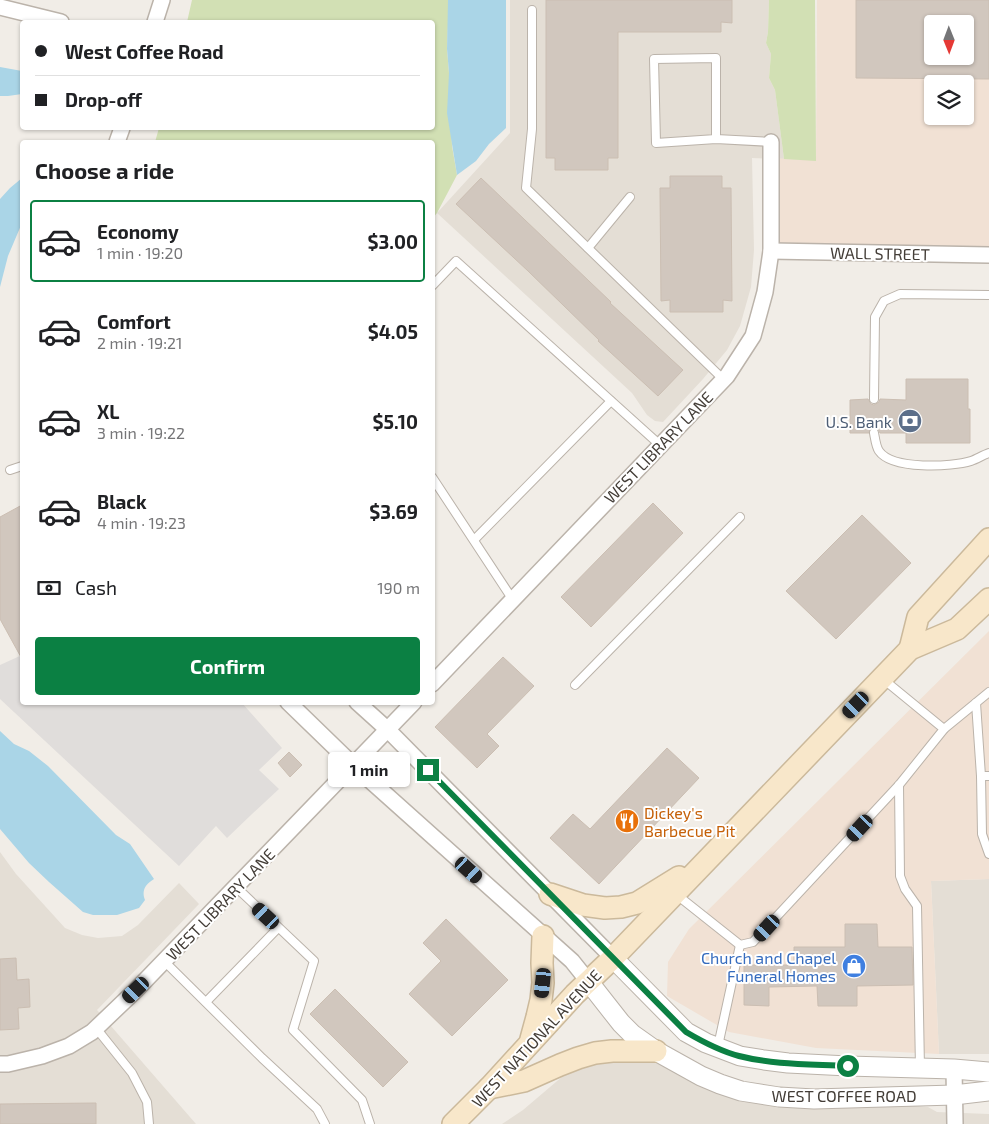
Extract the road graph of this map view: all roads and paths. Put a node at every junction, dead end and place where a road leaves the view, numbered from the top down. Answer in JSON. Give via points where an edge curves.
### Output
{"nodes":[{"id":1,"x":162,"y":0,"type":"edge"},
{"id":2,"x":0,"y":7,"type":"edge"},
{"id":3,"x":532,"y":10,"type":"dead end"},
{"id":4,"x":53,"y":20,"type":"edge"},
{"id":5,"x":156,"y":20,"type":"edge"},
{"id":6,"x":716,"y":139,"type":"junction"},
{"id":7,"x":771,"y":142,"type":"joint"},
{"id":8,"x":630,"y":197,"type":"dead end"},
{"id":9,"x":588,"y":248,"type":"junction"},
{"id":10,"x":771,"y":250,"type":"junction"},
{"id":11,"x":989,"y":255,"type":"edge"},
{"id":12,"x":435,"y":283,"type":"edge"},
{"id":13,"x":989,"y":295,"type":"edge"},
{"id":14,"x":723,"y":379,"type":"junction"},
{"id":15,"x":874,"y":399,"type":"dead end"},
{"id":16,"x":611,"y":401,"type":"junction"},
{"id":17,"x":874,"y":433,"type":"dead end"},
{"id":18,"x":660,"y":445,"type":"junction"},
{"id":19,"x":989,"y":453,"type":"edge"},
{"id":20,"x":20,"y":467,"type":"edge"},
{"id":21,"x":10,"y":470,"type":"dead end"},
{"id":22,"x":435,"y":482,"type":"edge"},
{"id":23,"x":740,"y":517,"type":"dead end"},
{"id":24,"x":989,"y":539,"type":"edge"},
{"id":25,"x":474,"y":540,"type":"junction"},
{"id":26,"x":989,"y":599,"type":"edge"},
{"id":27,"x":513,"y":600,"type":"junction"},
{"id":28,"x":910,"y":649,"type":"junction"},
{"id":29,"x":882,"y":678,"type":"junction"},
{"id":30,"x":435,"y":681,"type":"edge"},
{"id":31,"x":575,"y":685,"type":"dead end"},
{"id":32,"x":989,"y":692,"type":"edge"},
{"id":33,"x":976,"y":703,"type":"junction"},
{"id":34,"x":291,"y":705,"type":"edge"},
{"id":35,"x":360,"y":705,"type":"edge"},
{"id":36,"x":411,"y":705,"type":"edge"},
{"id":37,"x":944,"y":729,"type":"junction"},
{"id":38,"x":388,"y":730,"type":"junction"},
{"id":39,"x":354,"y":766,"type":"junction"},
{"id":40,"x":985,"y":776,"type":"edge"},
{"id":41,"x":899,"y":785,"type":"junction"},
{"id":42,"x":989,"y":854,"type":"edge"},
{"id":43,"x":236,"y":887,"type":"junction"},
{"id":44,"x":671,"y":889,"type":"junction"},
{"id":45,"x":550,"y":894,"type":"junction"},
{"id":46,"x":278,"y":928,"type":"junction"},
{"id":47,"x":543,"y":936,"type":"junction"},
{"id":48,"x":740,"y":944,"type":"junction"},
{"id":49,"x":612,"y":958,"type":"junction"},
{"id":50,"x":164,"y":961,"type":"junction"},
{"id":51,"x":588,"y":981,"type":"junction"},
{"id":52,"x":206,"y":1002,"type":"junction"},
{"id":53,"x":96,"y":1028,"type":"junction"},
{"id":54,"x":529,"y":1044,"type":"junction"},
{"id":55,"x":718,"y":1048,"type":"junction"},
{"id":56,"x":656,"y":1051,"type":"junction"},
{"id":57,"x":0,"y":1064,"type":"edge"},
{"id":58,"x":920,"y":1068,"type":"junction"},
{"id":59,"x":954,"y":1068,"type":"junction"},
{"id":60,"x":989,"y":1072,"type":"edge"},
{"id":61,"x":489,"y":1088,"type":"junction"},
{"id":62,"x":989,"y":1091,"type":"edge"},
{"id":63,"x":954,"y":1095,"type":"junction"},
{"id":64,"x":149,"y":1124,"type":"edge"},
{"id":65,"x":325,"y":1124,"type":"edge"},
{"id":66,"x":370,"y":1124,"type":"edge"},
{"id":67,"x":454,"y":1124,"type":"edge"},
{"id":68,"x":955,"y":1124,"type":"edge"}],
"edges":[{"from":1,"to":5,"type":"street"},
{"from":2,"to":4,"type":"street"},
{"from":3,"to":9,"type":"lane","via":[[532,129],[526,188]]},
{"from":6,"to":6,"type":"lane","via":[[656,143],[654,59],[716,58]]},
{"from":6,"to":7,"type":"lane"},
{"from":7,"to":10,"type":"street","name":"WEST LIBRARY LANE"},
{"from":8,"to":9,"type":"lane"},
{"from":9,"to":14,"type":"lane"},
{"from":10,"to":11,"type":"street","name":"WALL STREET"},
{"from":10,"to":14,"type":"street","name":"WEST LIBRARY LANE","via":[[765,292],[753,336]]},
{"from":12,"to":16,"type":"lane","via":[[456,261]]},
{"from":13,"to":15,"type":"lane","via":[[900,294],[884,301],[875,317]]},
{"from":14,"to":18,"type":"street","name":"WEST LIBRARY LANE"},
{"from":16,"to":18,"type":"lane"},
{"from":16,"to":25,"type":"lane"},
{"from":17,"to":19,"type":"lane","via":[[878,450],[886,459],[912,465],[944,466],[971,461]]},
{"from":18,"to":27,"type":"street","name":"WEST LIBRARY LANE"},
{"from":20,"to":21,"type":"lane"},
{"from":22,"to":25,"type":"lane"},
{"from":23,"to":31,"type":"lane"},
{"from":24,"to":28,"type":"main road","via":[[918,617]]},
{"from":25,"to":27,"type":"lane"},
{"from":26,"to":28,"type":"main road","via":[[957,629]]},
{"from":27,"to":30,"type":"street","name":"WEST LIBRARY LANE"},
{"from":28,"to":29,"type":"main road"},
{"from":29,"to":37,"type":"lane"},
{"from":29,"to":44,"type":"main road","via":[[712,854]]},
{"from":32,"to":33,"type":"lane"},
{"from":33,"to":37,"type":"lane"},
{"from":33,"to":40,"type":"lane"},
{"from":34,"to":39,"type":"street"},
{"from":35,"to":38,"type":"street"},
{"from":36,"to":38,"type":"street","name":"WEST LIBRARY LANE"},
{"from":37,"to":41,"type":"lane"},
{"from":38,"to":39,"type":"street","name":"WEST LIBRARY LANE"},
{"from":38,"to":45,"type":"street"},
{"from":39,"to":43,"type":"street","name":"WEST LIBRARY LANE"},
{"from":39,"to":47,"type":"street"},
{"from":40,"to":42,"type":"lane","via":[[982,834]]},
{"from":41,"to":48,"type":"lane","via":[[754,942]]},
{"from":41,"to":58,"type":"lane","via":[[900,876],[917,906]]},
{"from":43,"to":46,"type":"lane"},
{"from":43,"to":50,"type":"street","name":"WEST LIBRARY LANE"},
{"from":44,"to":45,"type":"main road","via":[[637,904],[605,908],[583,905]]},
{"from":44,"to":48,"type":"lane"},
{"from":44,"to":49,"type":"main road","name":"WEST NATIONAL AVENUE"},
{"from":45,"to":49,"type":"street"},
{"from":46,"to":52,"type":"lane"},
{"from":46,"to":66,"type":"lane","via":[[314,961],[293,1030],[362,1100]]},
{"from":47,"to":51,"type":"street","via":[[572,961]]},
{"from":47,"to":54,"type":"main road","via":[[541,1000]]},
{"from":48,"to":55,"type":"lane"},
{"from":49,"to":51,"type":"main road","name":"WEST NATIONAL AVENUE"},
{"from":49,"to":55,"type":"street","name":"WEST COFFEE ROAD","via":[[686,1032]]},
{"from":50,"to":52,"type":"lane"},
{"from":50,"to":53,"type":"street","name":"WEST LIBRARY LANE"},
{"from":51,"to":54,"type":"main road","name":"WEST NATIONAL AVENUE"},
{"from":51,"to":56,"type":"street","name":"WEST COFFEE ROAD","via":[[626,1028]]},
{"from":52,"to":65,"type":"lane","via":[[317,1109]]},
{"from":53,"to":57,"type":"street","name":"WEST LIBRARY LANE","via":[[69,1046],[42,1056]]},
{"from":53,"to":64,"type":"lane","via":[[132,1073],[147,1102]]},
{"from":54,"to":61,"type":"main road","name":"WEST NATIONAL AVENUE"},
{"from":55,"to":58,"type":"street","name":"WEST COFFEE ROAD","via":[[740,1056],[788,1063]]},
{"from":56,"to":61,"type":"main road","via":[[595,1053],[524,1081]]},
{"from":56,"to":63,"type":"street","name":"WEST COFFEE ROAD","via":[[720,1084],[779,1097]]},
{"from":58,"to":59,"type":"street","name":"WEST COFFEE ROAD"},
{"from":59,"to":60,"type":"street","name":"WEST COFFEE ROAD"},
{"from":59,"to":63,"type":"street"},
{"from":61,"to":67,"type":"main road","name":"WEST NATIONAL AVENUE"},
{"from":62,"to":63,"type":"street","name":"WEST COFFEE ROAD"},
{"from":63,"to":68,"type":"street"}]}
